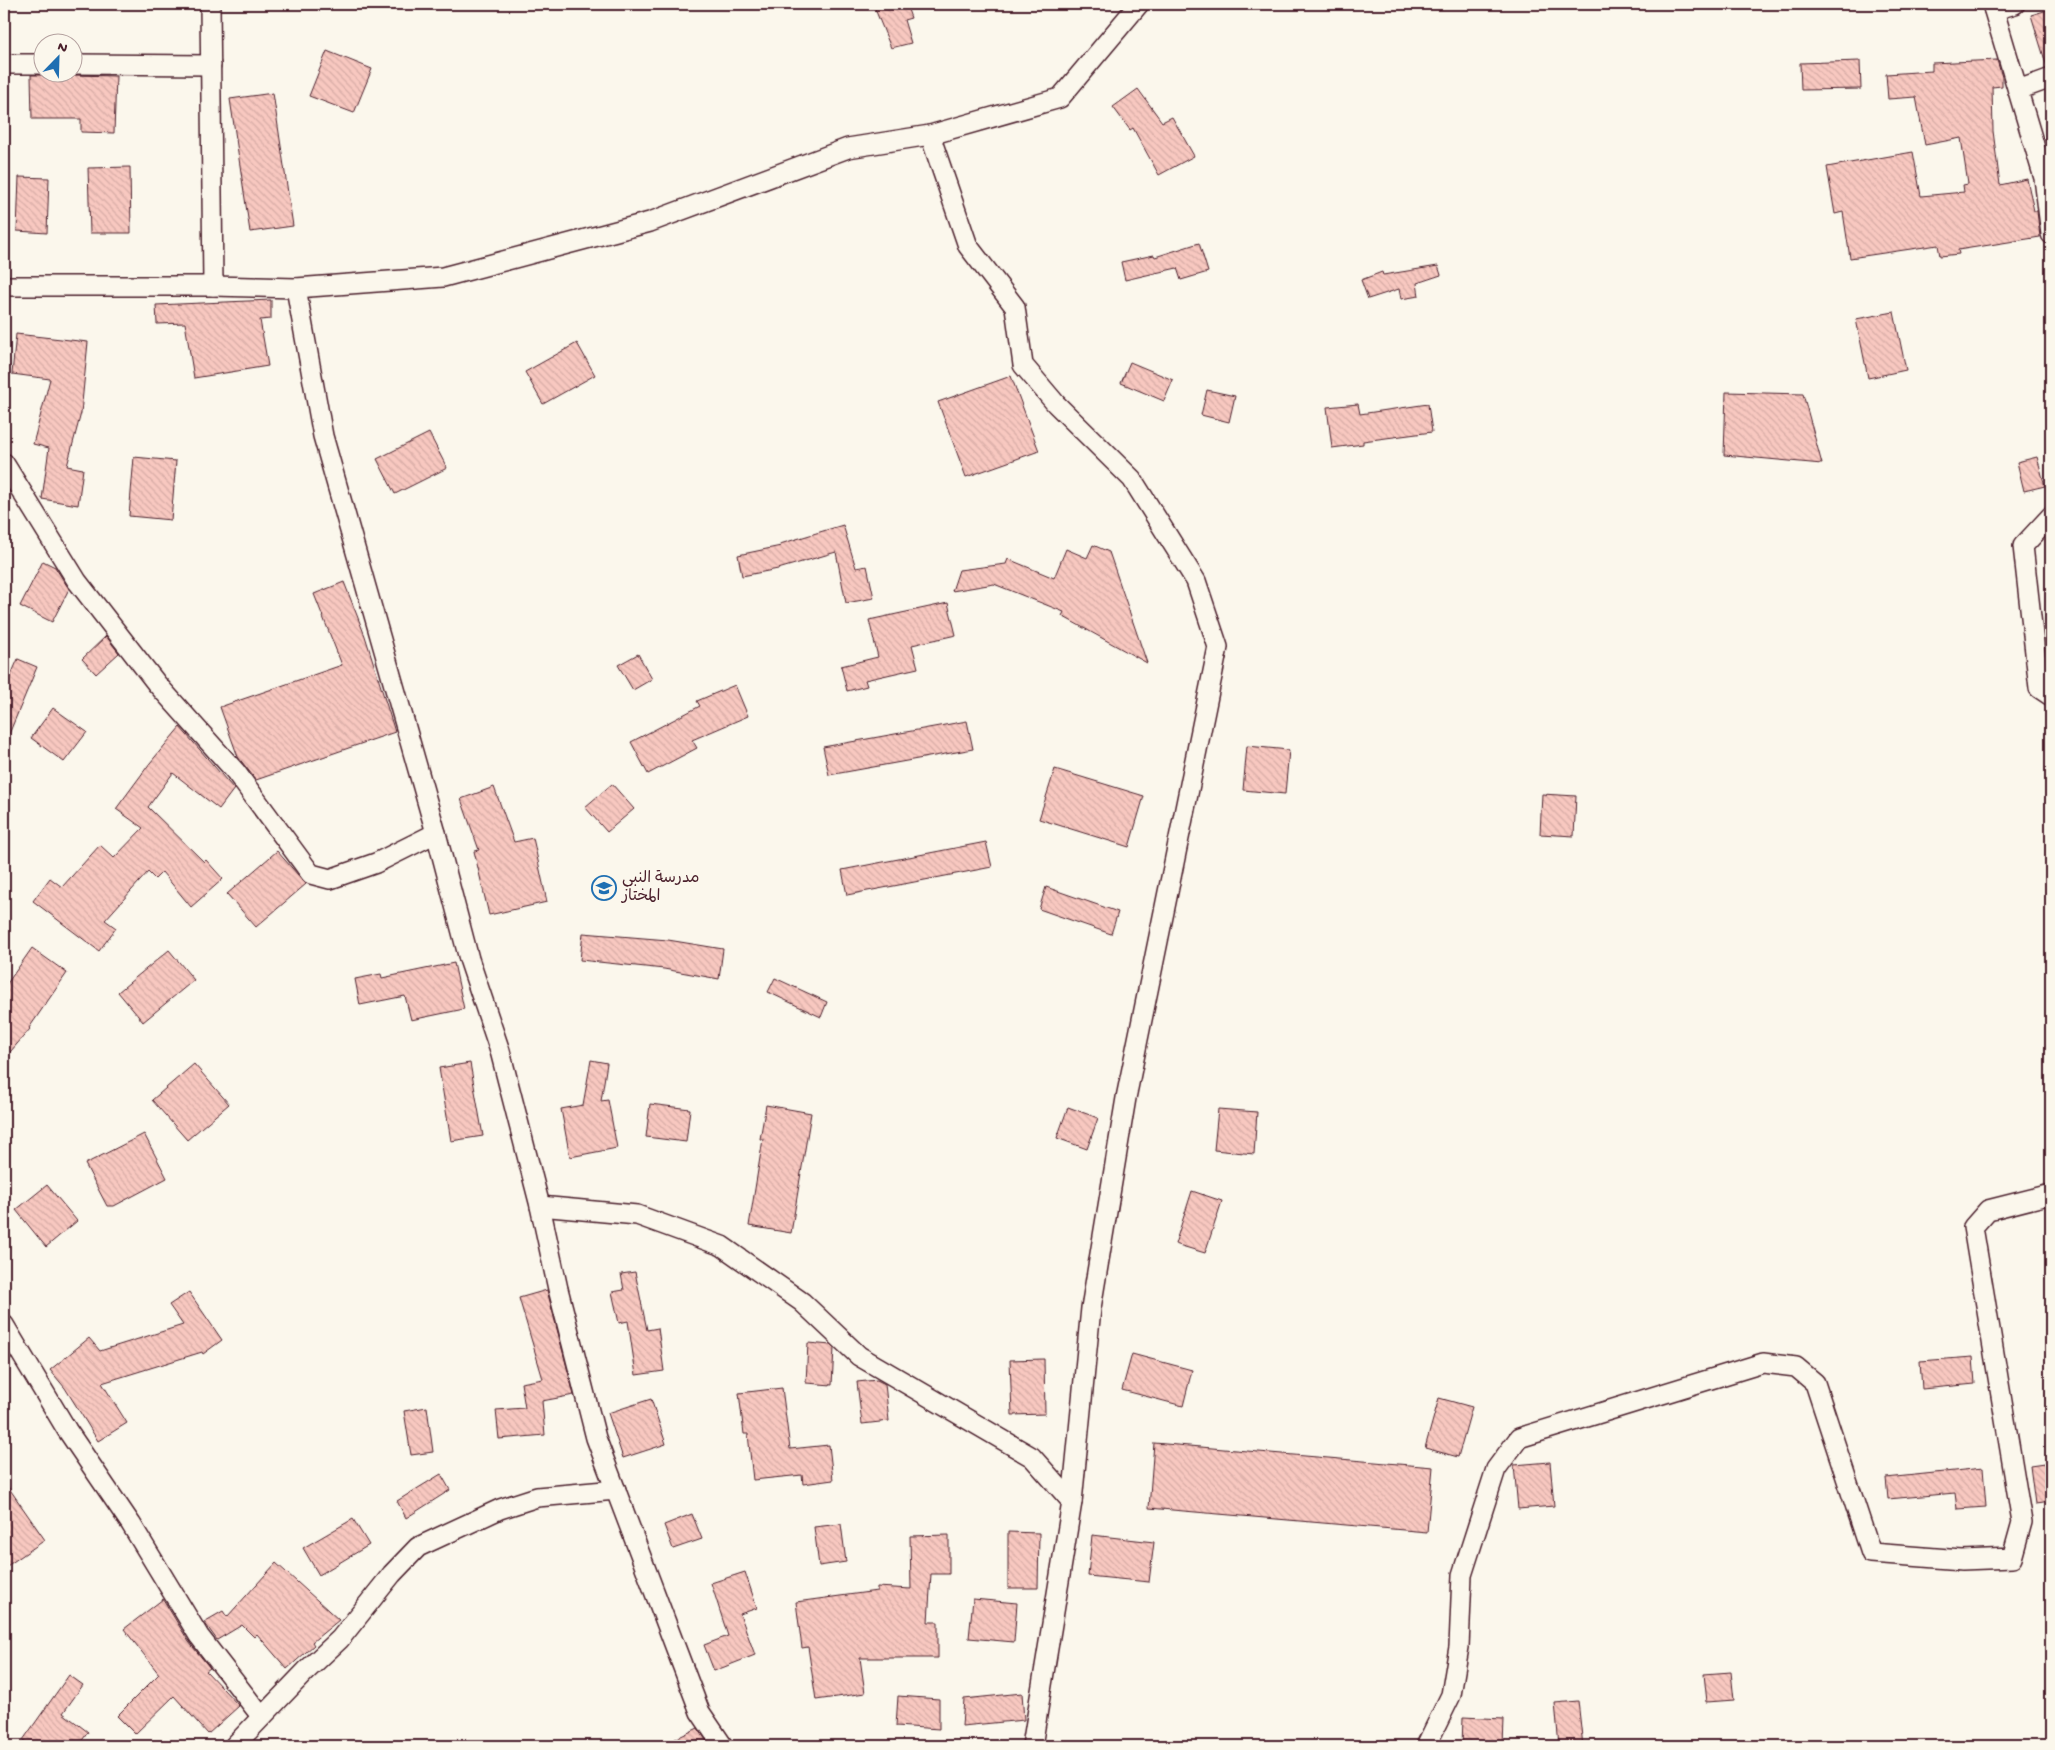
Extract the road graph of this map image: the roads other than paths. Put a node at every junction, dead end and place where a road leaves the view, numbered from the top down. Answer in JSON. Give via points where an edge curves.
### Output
{"nodes":[{"id":1,"x":210,"y":4,"type":"edge"},
{"id":2,"x":1139,"y":4,"type":"edge"},
{"id":3,"x":2015,"y":4,"type":"edge"},
{"id":4,"x":1993,"y":7,"type":"edge"},
{"id":5,"x":4,"y":64,"type":"edge"},
{"id":6,"x":32,"y":64,"type":"edge"},
{"id":7,"x":82,"y":64,"type":"edge"},
{"id":8,"x":211,"y":65,"type":"junction"},
{"id":9,"x":2051,"y":78,"type":"edge"},
{"id":10,"x":2018,"y":90,"type":"junction"},
{"id":11,"x":930,"y":135,"type":"junction"},
{"id":12,"x":2048,"y":177,"type":"edge"},
{"id":13,"x":2051,"y":234,"type":"edge"},
{"id":14,"x":4,"y":286,"type":"edge"},
{"id":15,"x":213,"y":286,"type":"junction"},
{"id":16,"x":296,"y":288,"type":"junction"},
{"id":17,"x":4,"y":463,"type":"edge"},
{"id":18,"x":2051,"y":516,"type":"edge"},
{"id":19,"x":2051,"y":696,"type":"edge"},
{"id":20,"x":436,"y":833,"type":"junction"},
{"id":21,"x":2051,"y":1194,"type":"edge"},
{"id":22,"x":540,"y":1206,"type":"junction"},
{"id":23,"x":4,"y":1325,"type":"edge"},
{"id":24,"x":616,"y":1490,"type":"junction"},
{"id":25,"x":1072,"y":1502,"type":"junction"},
{"id":26,"x":261,"y":1716,"type":"junction"},
{"id":27,"x":234,"y":1746,"type":"edge"},
{"id":28,"x":723,"y":1746,"type":"edge"},
{"id":29,"x":1032,"y":1746,"type":"edge"},
{"id":30,"x":1426,"y":1746,"type":"edge"}],
"edges":[{"from":1,"to":8,"type":"street"},
{"from":2,"to":11,"type":"street","via":[[1060,98]]},
{"from":3,"to":4,"type":"street"},
{"from":4,"to":10,"type":"street"},
{"from":5,"to":6,"type":"street"},
{"from":7,"to":8,"type":"street"},
{"from":8,"to":15,"type":"street"},
{"from":9,"to":10,"type":"street"},
{"from":10,"to":12,"type":"street"},
{"from":11,"to":16,"type":"street","via":[[848,148],[650,222],[443,277]]},
{"from":11,"to":25,"type":"street","via":[[968,246],[1015,307],[1023,365],[1056,404],[1132,479],[1196,581],[1218,646],[1126,1098],[1091,1308]]},
{"from":12,"to":13,"type":"street"},
{"from":14,"to":15,"type":"street"},
{"from":15,"to":16,"type":"street"},
{"from":16,"to":20,"type":"street","via":[[323,436]]},
{"from":17,"to":20,"type":"street","via":[[77,581],[157,684],[235,771],[311,874],[330,879],[376,864]]},
{"from":18,"to":19,"type":"street","via":[[2023,546],[2038,688]]},
{"from":20,"to":22,"type":"street","via":[[469,959],[500,1051]]},
{"from":21,"to":30,"type":"street","via":[[1988,1210],[1973,1227],[2022,1522],[2012,1558],[1962,1560],[1871,1553],[1815,1383],[1796,1367],[1763,1363],[1519,1438],[1496,1468],[1462,1575],[1459,1647],[1452,1695]]},
{"from":22,"to":24,"type":"street","via":[[596,1438]]},
{"from":22,"to":25,"type":"street","via":[[637,1215],[722,1246],[802,1302],[858,1356],[1032,1457]]},
{"from":23,"to":26,"type":"street","via":[[199,1636]]},
{"from":24,"to":26,"type":"street","via":[[537,1497],[500,1509],[418,1547],[340,1638]]},
{"from":24,"to":28,"type":"street","via":[[700,1712]]},
{"from":25,"to":29,"type":"street"},
{"from":26,"to":27,"type":"street"}]}
